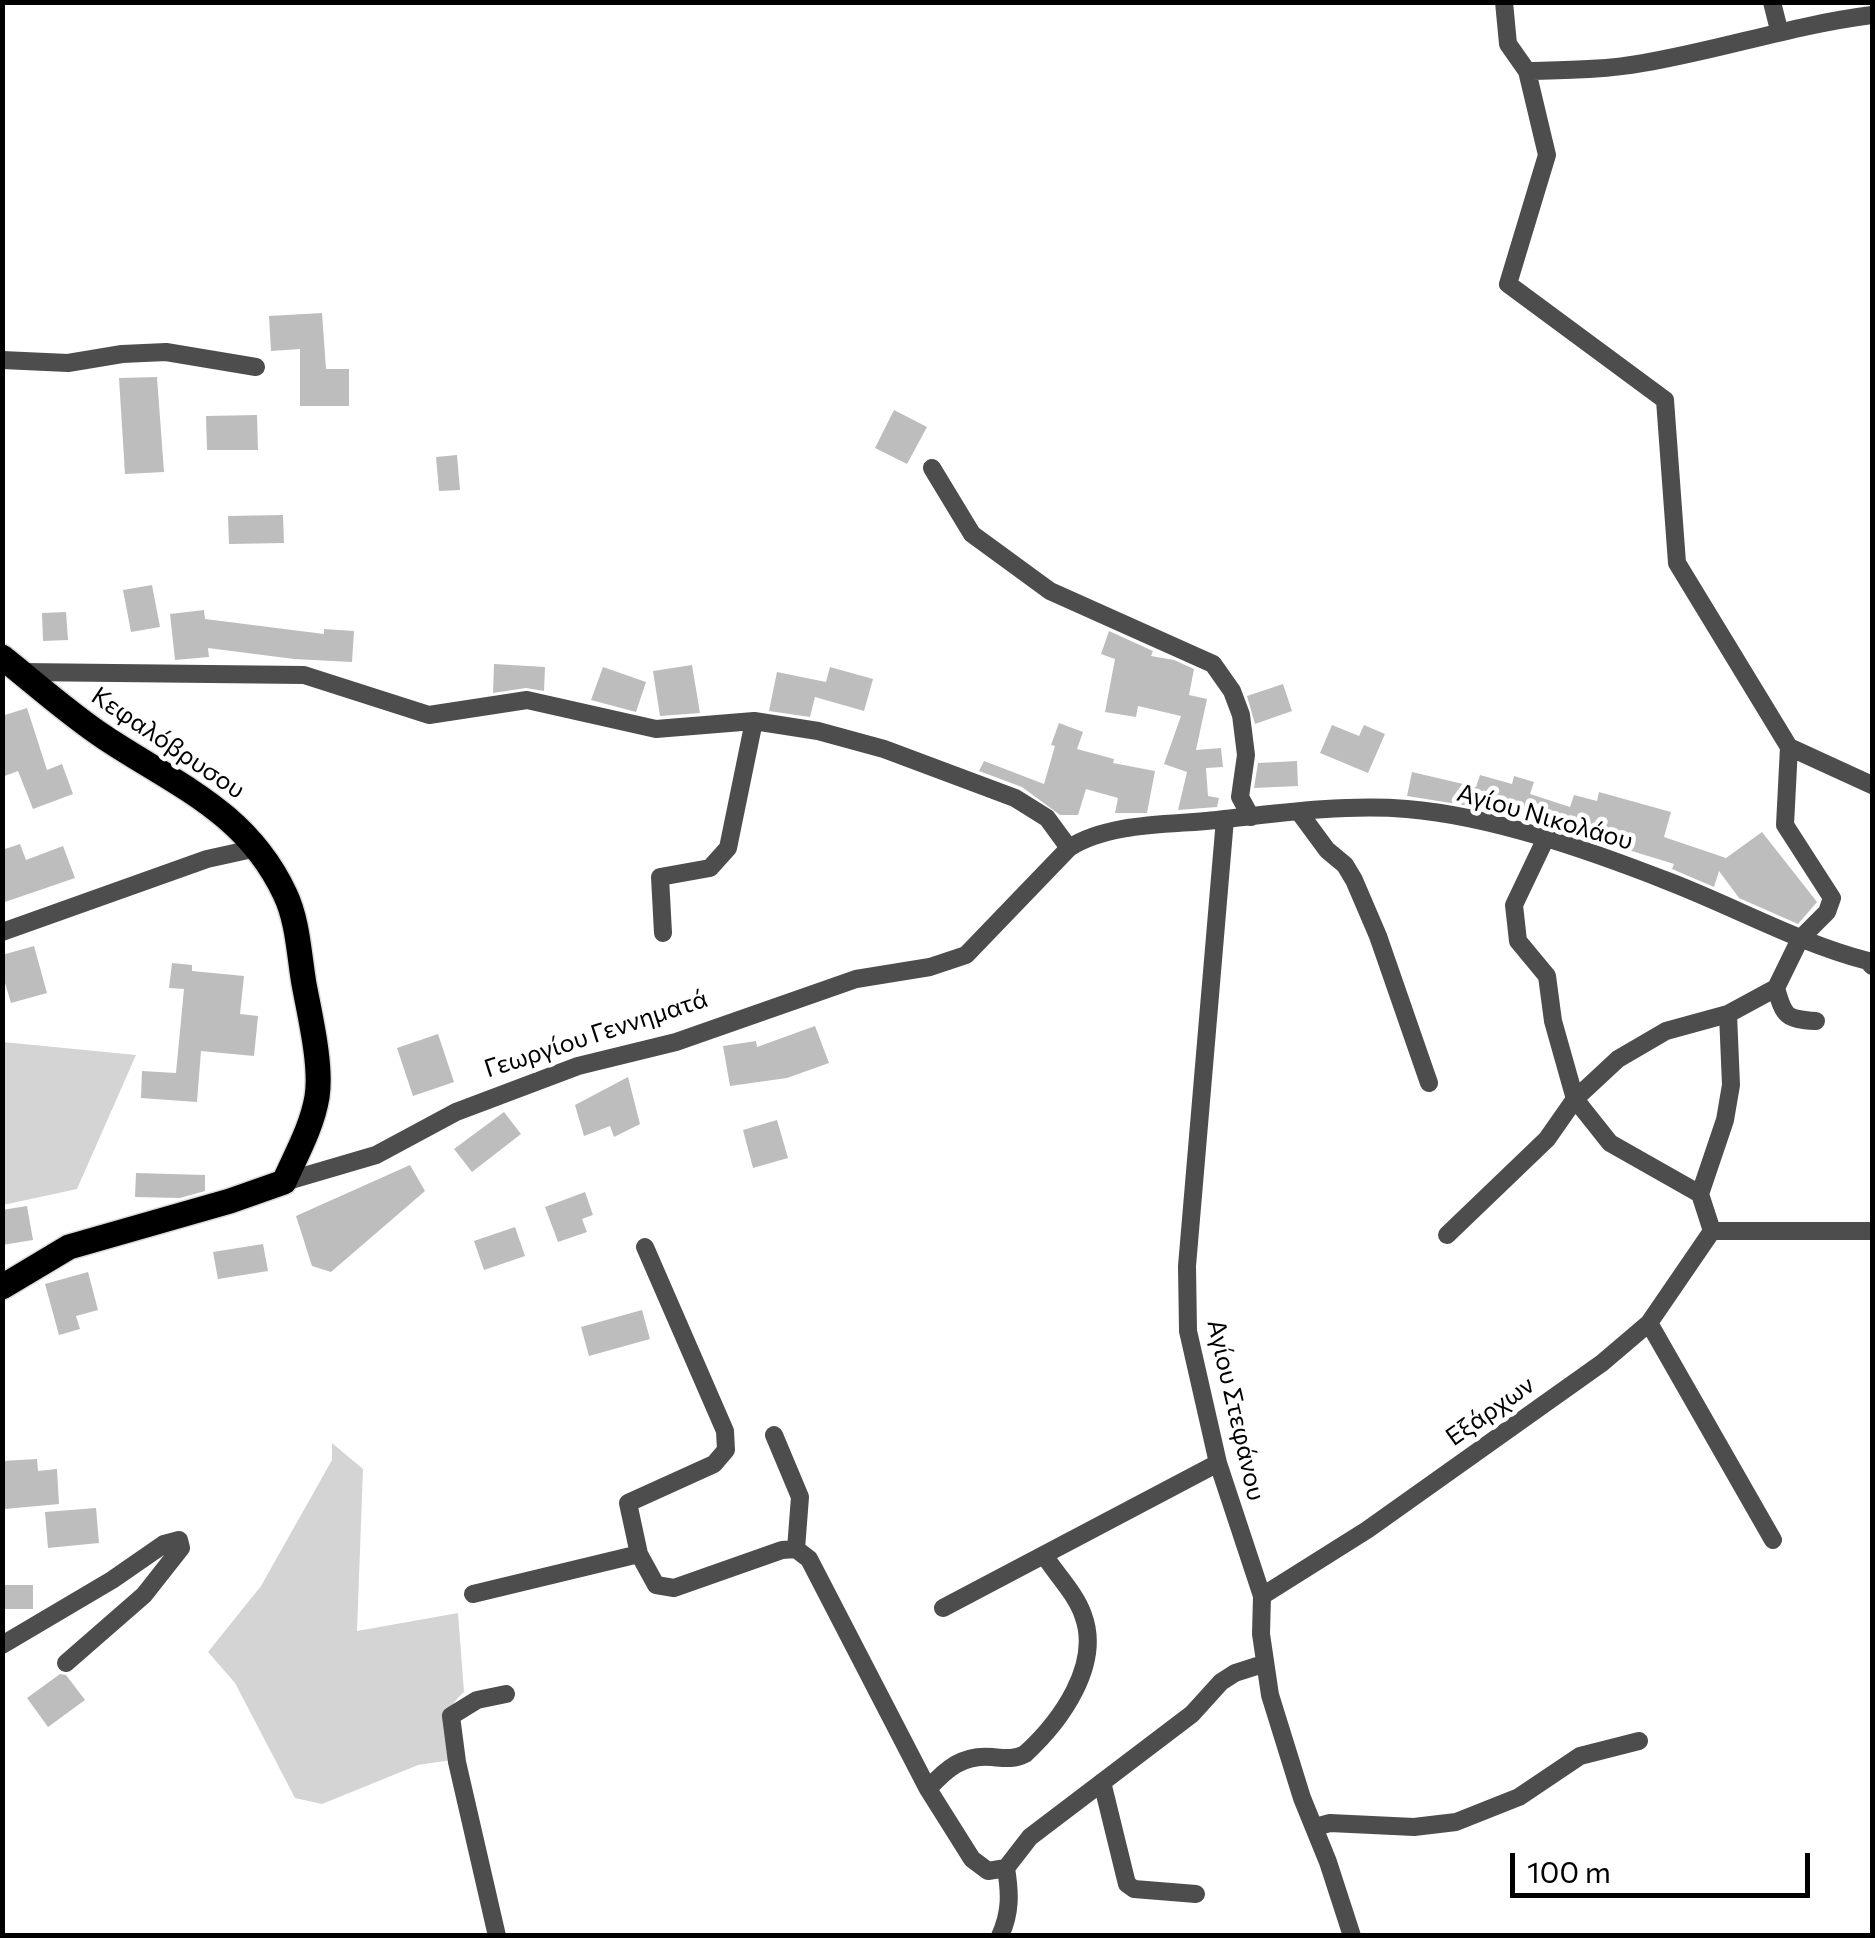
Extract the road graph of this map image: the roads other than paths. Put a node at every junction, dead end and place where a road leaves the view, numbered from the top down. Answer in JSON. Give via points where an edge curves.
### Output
{"nodes":[{"id":1,"x":1504,"y":2,"type":"edge"},
{"id":2,"x":1772,"y":2,"type":"edge"},
{"id":3,"x":1872,"y":15,"type":"edge"},
{"id":4,"x":1779,"y":30,"type":"junction"},
{"id":5,"x":1526,"y":70,"type":"junction"},
{"id":6,"x":2,"y":360,"type":"edge"},
{"id":7,"x":256,"y":367,"type":"dead end"},
{"id":8,"x":932,"y":468,"type":"dead end"},
{"id":9,"x":11,"y":664,"type":"edge"},
{"id":10,"x":754,"y":721,"type":"junction"},
{"id":11,"x":1789,"y":747,"type":"junction"},
{"id":12,"x":1872,"y":785,"type":"edge"},
{"id":13,"x":1299,"y":812,"type":"junction"},
{"id":14,"x":1251,"y":816,"type":"junction"},
{"id":15,"x":1225,"y":819,"type":"junction"},
{"id":16,"x":1545,"y":840,"type":"junction"},
{"id":17,"x":257,"y":848,"type":"junction"},
{"id":18,"x":1069,"y":848,"type":"junction"},
{"id":19,"x":2,"y":932,"type":"edge"},
{"id":20,"x":664,"y":933,"type":"dead end"},
{"id":21,"x":1800,"y":939,"type":"junction"},
{"id":22,"x":1871,"y":962,"type":"edge"},
{"id":23,"x":1776,"y":988,"type":"junction"},
{"id":24,"x":1728,"y":1014,"type":"junction"},
{"id":25,"x":1816,"y":1021,"type":"dead end"},
{"id":26,"x":1429,"y":1084,"type":"dead end"},
{"id":27,"x":1576,"y":1099,"type":"junction"},
{"id":28,"x":284,"y":1182,"type":"junction"},
{"id":29,"x":1700,"y":1194,"type":"junction"},
{"id":30,"x":1712,"y":1231,"type":"junction"},
{"id":31,"x":1872,"y":1231,"type":"edge"},
{"id":32,"x":1447,"y":1235,"type":"dead end"},
{"id":33,"x":646,"y":1247,"type":"dead end"},
{"id":34,"x":2,"y":1287,"type":"edge"},
{"id":35,"x":1649,"y":1322,"type":"junction"},
{"id":36,"x":774,"y":1435,"type":"dead end"},
{"id":37,"x":1218,"y":1463,"type":"junction"},
{"id":38,"x":1772,"y":1540,"type":"dead end"},
{"id":39,"x":796,"y":1549,"type":"junction"},
{"id":40,"x":639,"y":1554,"type":"junction"},
{"id":41,"x":1044,"y":1555,"type":"junction"},
{"id":42,"x":473,"y":1594,"type":"dead end"},
{"id":43,"x":1262,"y":1596,"type":"junction"},
{"id":44,"x":943,"y":1608,"type":"dead end"},
{"id":45,"x":2,"y":1645,"type":"edge"},
{"id":46,"x":66,"y":1662,"type":"dead end"},
{"id":47,"x":1263,"y":1664,"type":"junction"},
{"id":48,"x":506,"y":1694,"type":"dead end"},
{"id":49,"x":1639,"y":1741,"type":"dead end"},
{"id":50,"x":1102,"y":1782,"type":"junction"},
{"id":51,"x":928,"y":1789,"type":"junction"},
{"id":52,"x":1315,"y":1827,"type":"junction"},
{"id":53,"x":1006,"y":1868,"type":"junction"},
{"id":54,"x":1196,"y":1894,"type":"dead end"},
{"id":55,"x":498,"y":1936,"type":"edge"},
{"id":56,"x":1000,"y":1936,"type":"edge"},
{"id":57,"x":1352,"y":1936,"type":"edge"}],
"edges":[{"from":1,"to":5,"type":"street","via":[[1508,44]]},
{"from":2,"to":4,"type":"street"},
{"from":3,"to":4,"type":"street"},
{"from":4,"to":5,"type":"street","via":[[1640,64]]},
{"from":5,"to":11,"type":"street","via":[[1547,155],[1508,284],[1665,400],[1676,564]]},
{"from":6,"to":7,"type":"street","via":[[68,363],[145,351]]},
{"from":8,"to":14,"type":"street","via":[[972,534],[1050,591],[1213,664],[1241,715],[1246,755],[1240,797]]},
{"from":9,"to":10,"type":"street","via":[[304,675],[429,715],[528,700],[656,728]]},
{"from":9,"to":17,"type":"main road","name":"Κεφαλόβρυσου","via":[[106,738],[210,802]]},
{"from":10,"to":18,"type":"street","via":[[884,749],[1015,798],[1047,818]]},
{"from":10,"to":20,"type":"street","via":[[728,848],[710,868],[660,877]]},
{"from":11,"to":12,"type":"street"},
{"from":11,"to":21,"type":"street","via":[[1785,825],[1832,898]]},
{"from":13,"to":14,"type":"street","name":"Αγίου Νικολάου"},
{"from":13,"to":16,"type":"street","name":"Αγίου Νικολάου","via":[[1403,808]]},
{"from":13,"to":26,"type":"street","via":[[1354,880]]},
{"from":14,"to":15,"type":"street","name":"Αγίου Νικολάου"},
{"from":15,"to":18,"type":"street","name":"Αγίου Νικολάου","via":[[1109,833]]},
{"from":15,"to":37,"type":"street","name":"Αγίου Στεφάνου","via":[[1186,1266],[1188,1331]]},
{"from":16,"to":21,"type":"street","name":"Αγίου Νικολάου","via":[[1651,874]]},
{"from":16,"to":27,"type":"street","via":[[1514,905],[1518,942],[1547,976]]},
{"from":17,"to":19,"type":"street","via":[[207,859]]},
{"from":17,"to":28,"type":"main road","name":"Κεφαλόβρυσου","via":[[291,910],[316,1066],[312,1119]]},
{"from":18,"to":28,"type":"street","name":"Γεωργίου Γεννηματά","via":[[966,955],[856,979],[676,1042],[578,1066],[456,1112],[376,1155]]},
{"from":21,"to":22,"type":"street","name":"Αγίου Νικολάου"},
{"from":21,"to":23,"type":"street"},
{"from":23,"to":24,"type":"street"},
{"from":23,"to":25,"type":"street","via":[[1792,1019]]},
{"from":24,"to":27,"type":"street","via":[[1666,1031],[1618,1060]]},
{"from":24,"to":29,"type":"street","via":[[1726,1120]]},
{"from":27,"to":29,"type":"street","via":[[1610,1143]]},
{"from":27,"to":32,"type":"street","via":[[1547,1139]]},
{"from":28,"to":34,"type":"main road","name":"Γεωργίου Γεννηματά","via":[[69,1247]]},
{"from":29,"to":30,"type":"street"},
{"from":30,"to":31,"type":"street"},
{"from":30,"to":35,"type":"street","name":"Εξάρχων"},
{"from":33,"to":40,"type":"street","via":[[725,1431],[726,1450],[714,1464],[628,1503]]},
{"from":35,"to":38,"type":"street"},
{"from":35,"to":43,"type":"street","name":"Εξάρχων","via":[[1602,1363],[1367,1530]]},
{"from":36,"to":39,"type":"street","via":[[800,1497]]},
{"from":37,"to":41,"type":"street"},
{"from":37,"to":43,"type":"street","name":"Αγίου Στεφάνου"},
{"from":39,"to":40,"type":"street","via":[[674,1588],[656,1585]]},
{"from":39,"to":51,"type":"street","via":[[809,1560]]},
{"from":40,"to":42,"type":"street"},
{"from":41,"to":44,"type":"street"},
{"from":41,"to":51,"type":"street","via":[[1083,1614],[1090,1648],[1074,1692],[1024,1754],[958,1762]]},
{"from":43,"to":47,"type":"street","name":"Αγίου Στεφάνου"},
{"from":45,"to":46,"type":"street","via":[[179,1540],[181,1548],[151,1587]]},
{"from":47,"to":50,"type":"street","via":[[1221,1682],[1192,1714]]},
{"from":47,"to":52,"type":"street","name":"Αγίου Στεφάνου"},
{"from":48,"to":55,"type":"street","via":[[477,1700],[452,1716]]},
{"from":49,"to":52,"type":"street","via":[[1580,1756],[1519,1798],[1456,1822]]},
{"from":50,"to":53,"type":"street","via":[[1030,1836]]},
{"from":50,"to":54,"type":"street","via":[[1127,1884]]},
{"from":51,"to":53,"type":"street","via":[[978,1866],[988,1872]]},
{"from":52,"to":57,"type":"street","name":"Αγίου Στεφάνου"},
{"from":53,"to":56,"type":"street","via":[[1008,1920]]}]}
